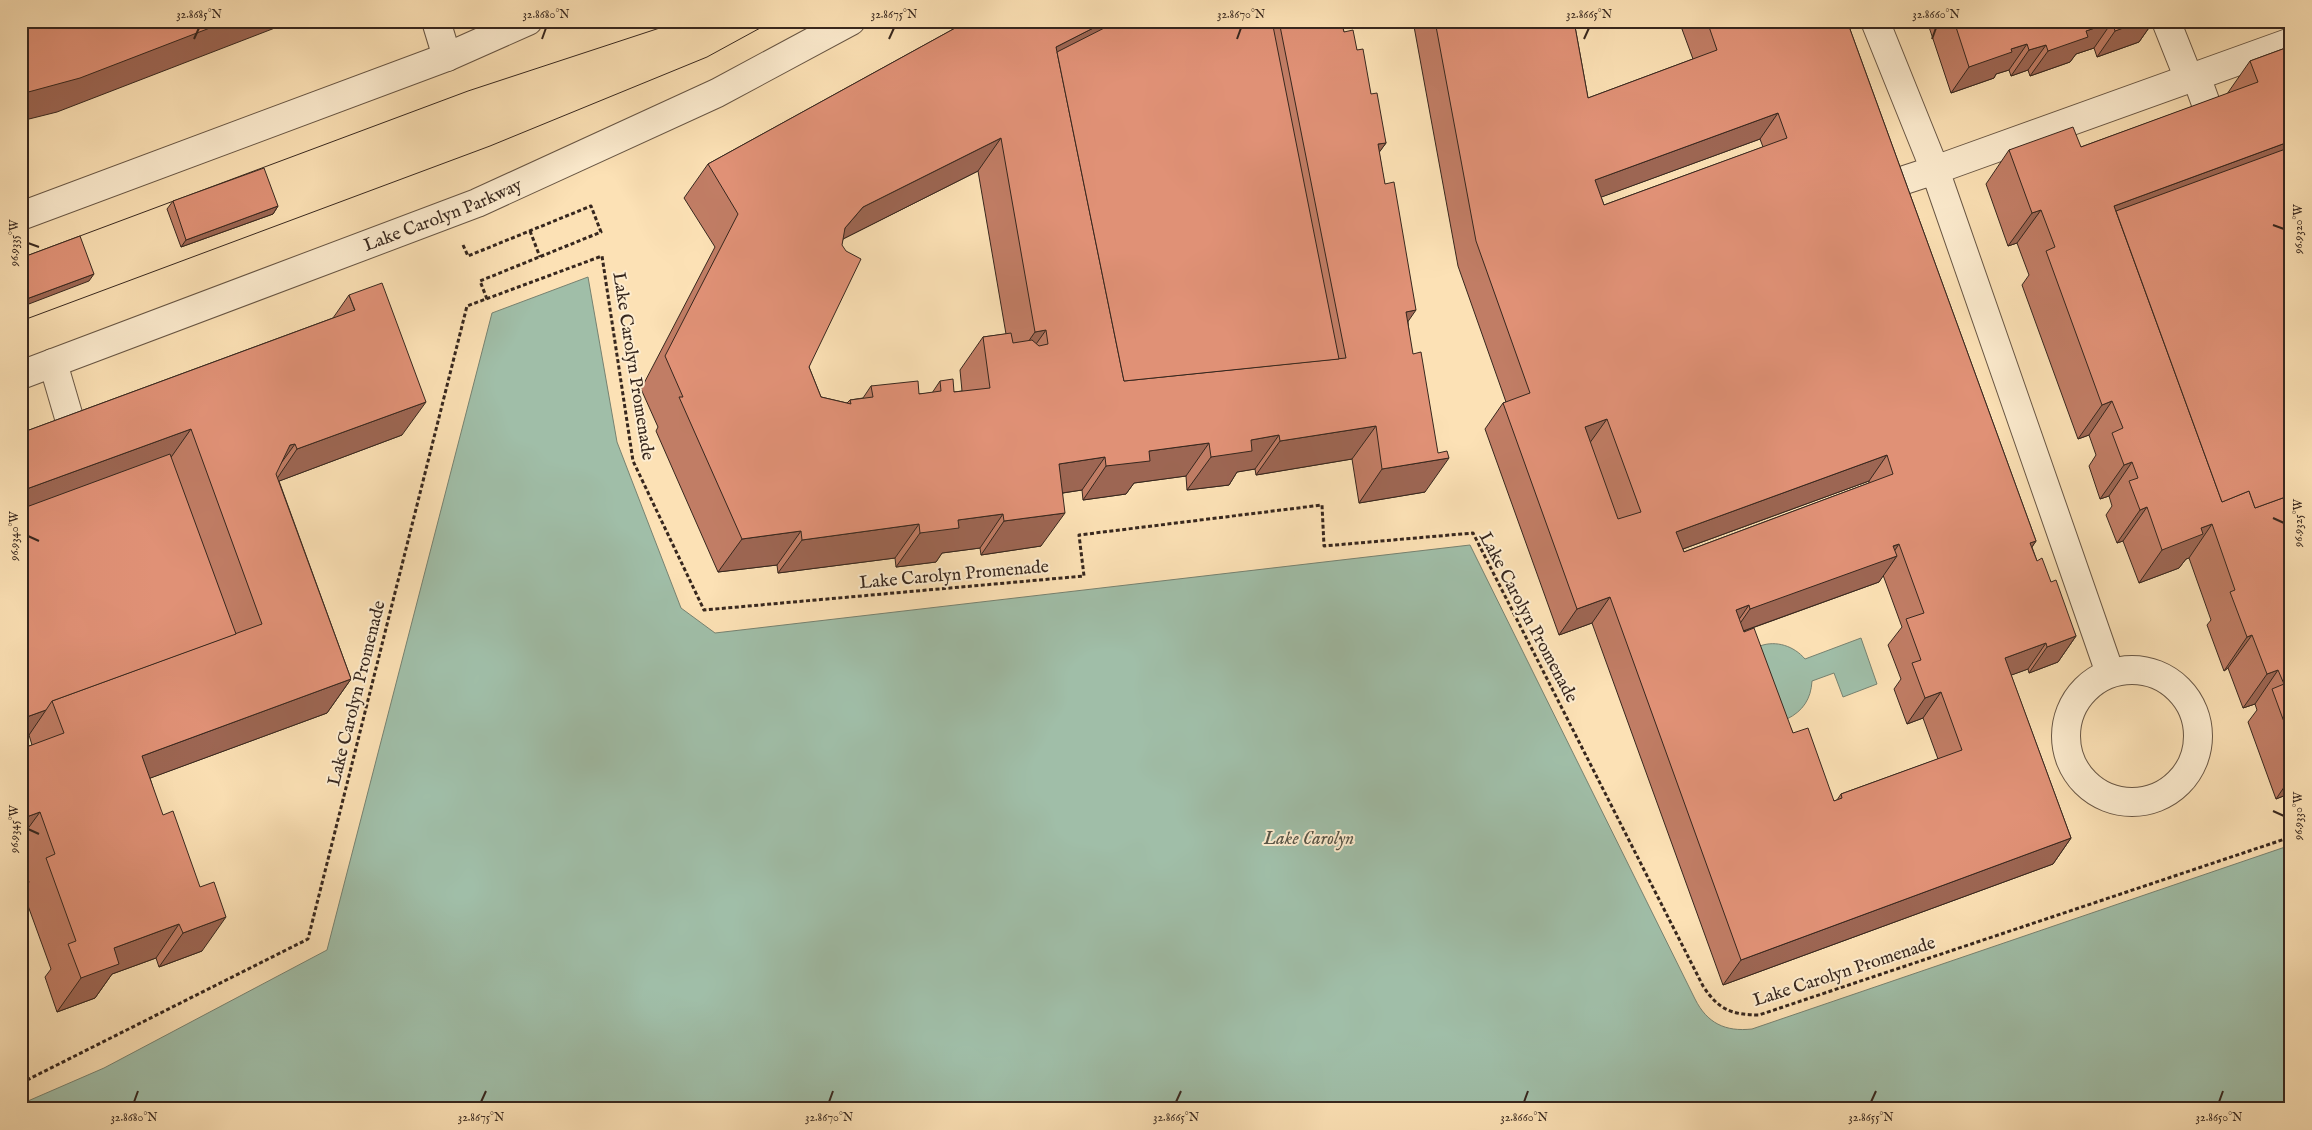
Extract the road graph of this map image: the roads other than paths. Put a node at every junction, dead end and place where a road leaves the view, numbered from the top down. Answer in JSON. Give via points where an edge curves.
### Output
{"nodes":[{"id":1,"x":436,"y":21,"type":"edge"},
{"id":2,"x":528,"y":21,"type":"edge"},
{"id":3,"x":851,"y":21,"type":"edge"},
{"id":4,"x":1875,"y":21,"type":"edge"},
{"id":5,"x":2166,"y":21,"type":"edge"},
{"id":6,"x":2291,"y":42,"type":"edge"},
{"id":7,"x":447,"y":57,"type":"junction"},
{"id":8,"x":2192,"y":78,"type":"junction"},
{"id":9,"x":2213,"y":123,"type":"edge"},
{"id":10,"x":1935,"y":170,"type":"junction"},
{"id":11,"x":1880,"y":188,"type":"edge"},
{"id":12,"x":21,"y":216,"type":"edge"},
{"id":13,"x":53,"y":363,"type":"junction"},
{"id":14,"x":21,"y":375,"type":"edge"},
{"id":15,"x":75,"y":438,"type":"edge"},
{"id":16,"x":2110,"y":674,"type":"junction"}],
"edges":[{"from":1,"to":7,"type":"street"},
{"from":2,"to":7,"type":"street"},
{"from":3,"to":13,"type":"street","name":"Lake Carolyn Parkway","via":[[717,93],[477,203]]},
{"from":4,"to":10,"type":"street"},
{"from":5,"to":8,"type":"street"},
{"from":6,"to":8,"type":"street"},
{"from":7,"to":12,"type":"street"},
{"from":8,"to":9,"type":"street"},
{"from":8,"to":10,"type":"street"},
{"from":10,"to":11,"type":"street"},
{"from":10,"to":16,"type":"street"},
{"from":13,"to":14,"type":"street","name":"Lake Carolyn Parkway"},
{"from":13,"to":15,"type":"street"},
{"from":16,"to":16,"type":"street","via":[[2091,684],[2071,713],[2066,741],[2071,763],[2082,781],[2099,795],[2120,802],[2142,803],[2162,796],[2184,777],[2198,743],[2196,721],[2188,700],[2174,684],[2154,673],[2133,670]]}]}
